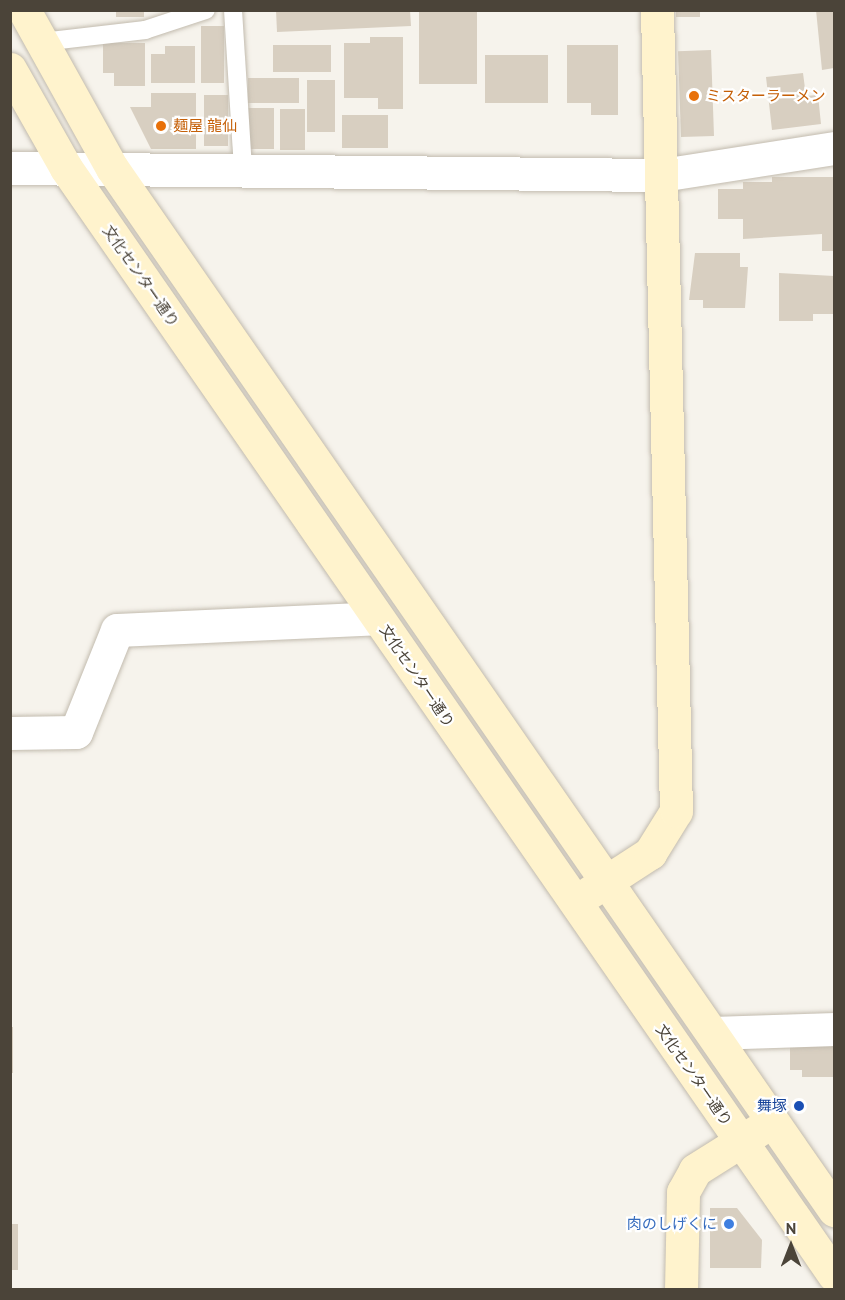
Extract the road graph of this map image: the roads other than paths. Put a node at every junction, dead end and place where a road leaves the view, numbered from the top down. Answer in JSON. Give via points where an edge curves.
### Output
{"nodes":[{"id":1,"x":24,"y":10,"type":"edge"},
{"id":2,"x":206,"y":10,"type":"edge"},
{"id":3,"x":233,"y":10,"type":"edge"},
{"id":4,"x":657,"y":10,"type":"edge"},
{"id":5,"x":42,"y":42,"type":"junction"},
{"id":6,"x":10,"y":69,"type":"edge"},
{"id":7,"x":834,"y":148,"type":"edge"},
{"id":8,"x":10,"y":168,"type":"edge"},
{"id":9,"x":66,"y":168,"type":"junction"},
{"id":10,"x":112,"y":168,"type":"junction"},
{"id":11,"x":243,"y":170,"type":"junction"},
{"id":12,"x":662,"y":175,"type":"junction"},
{"id":13,"x":377,"y":618,"type":"junction"},
{"id":14,"x":10,"y":733,"type":"edge"},
{"id":15,"x":608,"y":880,"type":"junction"},
{"id":16,"x":573,"y":903,"type":"junction"},
{"id":17,"x":834,"y":1029,"type":"edge"},
{"id":18,"x":713,"y":1033,"type":"junction"},
{"id":19,"x":772,"y":1120,"type":"junction"},
{"id":20,"x":741,"y":1143,"type":"junction"},
{"id":21,"x":831,"y":1201,"type":"edge"},
{"id":22,"x":834,"y":1275,"type":"edge"},
{"id":23,"x":681,"y":1290,"type":"edge"}],
"edges":[{"from":1,"to":5,"type":"street"},
{"from":2,"to":5,"type":"lane","via":[[145,30]]},
{"from":3,"to":11,"type":"lane"},
{"from":4,"to":12,"type":"street"},
{"from":5,"to":10,"type":"street"},
{"from":6,"to":9,"type":"street","name":"文化センター通り"},
{"from":7,"to":12,"type":"street"},
{"from":8,"to":9,"type":"street"},
{"from":9,"to":10,"type":"street"},
{"from":9,"to":13,"type":"street","name":"文化センター通り"},
{"from":10,"to":11,"type":"street"},
{"from":10,"to":15,"type":"street"},
{"from":11,"to":12,"type":"street"},
{"from":12,"to":15,"type":"street","via":[[676,811],[650,853]]},
{"from":13,"to":14,"type":"street","via":[[117,630],[76,732]]},
{"from":13,"to":16,"type":"street","name":"文化センター通り"},
{"from":15,"to":16,"type":"street"},
{"from":15,"to":18,"type":"street"},
{"from":16,"to":20,"type":"street","name":"文化センター通り"},
{"from":17,"to":18,"type":"street"},
{"from":18,"to":19,"type":"street"},
{"from":19,"to":20,"type":"street"},
{"from":19,"to":21,"type":"street"},
{"from":20,"to":22,"type":"street","name":"文化センター通り"},
{"from":20,"to":23,"type":"street","via":[[696,1170],[683,1192]]}]}
